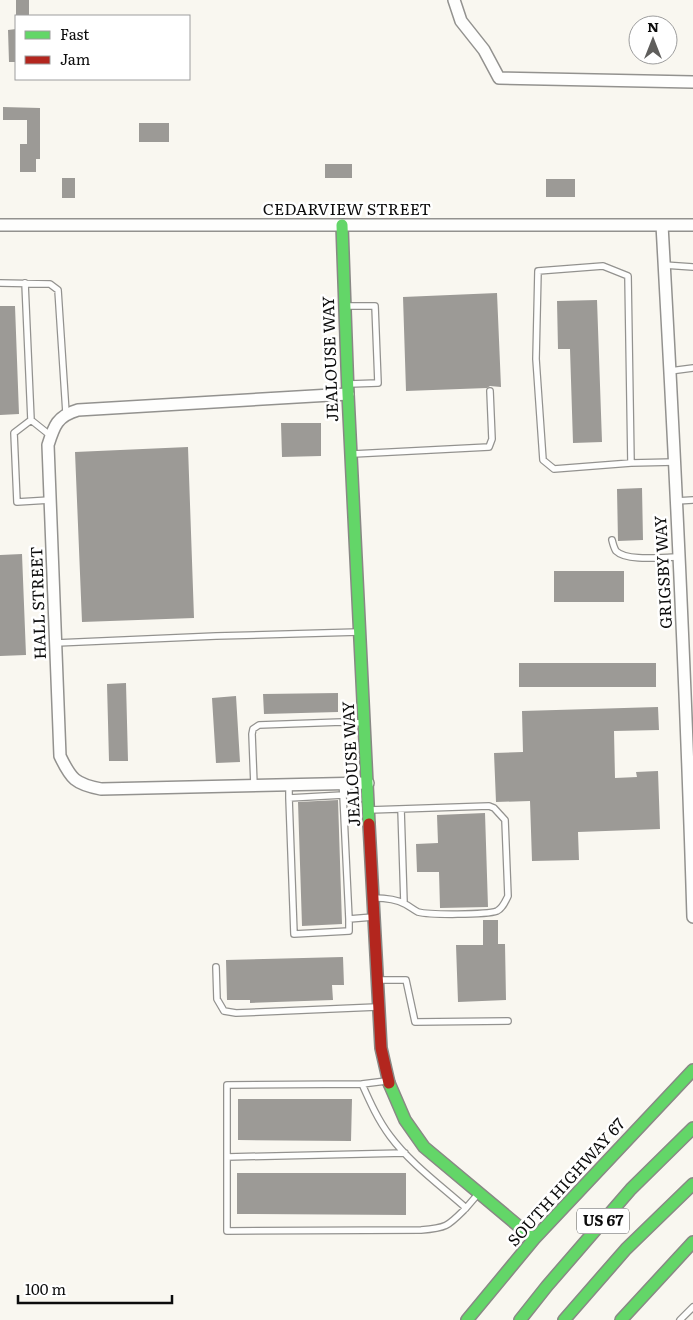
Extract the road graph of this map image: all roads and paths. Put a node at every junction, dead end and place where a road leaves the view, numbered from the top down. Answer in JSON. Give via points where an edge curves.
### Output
{"nodes":[{"id":1,"x":454,"y":0,"type":"edge"},
{"id":2,"x":693,"y":82,"type":"edge"},
{"id":3,"x":0,"y":225,"type":"edge"},
{"id":4,"x":342,"y":225,"type":"junction"},
{"id":5,"x":662,"y":225,"type":"junction"},
{"id":6,"x":693,"y":225,"type":"edge"},
{"id":7,"x":664,"y":266,"type":"junction"},
{"id":8,"x":693,"y":267,"type":"edge"},
{"id":9,"x":0,"y":283,"type":"edge"},
{"id":10,"x":25,"y":283,"type":"junction"},
{"id":11,"x":344,"y":306,"type":"junction"},
{"id":12,"x":693,"y":368,"type":"edge"},
{"id":13,"x":670,"y":371,"type":"junction"},
{"id":14,"x":347,"y":389,"type":"junction"},
{"id":15,"x":490,"y":391,"type":"dead end"},
{"id":16,"x":66,"y":413,"type":"junction"},
{"id":17,"x":30,"y":420,"type":"junction"},
{"id":18,"x":51,"y":436,"type":"junction"},
{"id":19,"x":351,"y":454,"type":"junction"},
{"id":20,"x":674,"y":462,"type":"junction"},
{"id":21,"x":631,"y":463,"type":"junction"},
{"id":22,"x":50,"y":500,"type":"junction"},
{"id":23,"x":693,"y":500,"type":"edge"},
{"id":24,"x":676,"y":501,"type":"junction"},
{"id":25,"x":612,"y":540,"type":"dead end"},
{"id":26,"x":679,"y":556,"type":"junction"},
{"id":27,"x":360,"y":632,"type":"junction"},
{"id":28,"x":56,"y":643,"type":"junction"},
{"id":29,"x":690,"y":719,"type":"edge"},
{"id":30,"x":365,"y":723,"type":"junction"},
{"id":31,"x":342,"y":783,"type":"junction"},
{"id":32,"x":368,"y":783,"type":"junction"},
{"id":33,"x":288,"y":785,"type":"junction"},
{"id":34,"x":254,"y":786,"type":"junction"},
{"id":35,"x":342,"y":796,"type":"junction"},
{"id":36,"x":289,"y":798,"type":"junction"},
{"id":37,"x":401,"y":809,"type":"junction"},
{"id":38,"x":369,"y":810,"type":"junction"},
{"id":39,"x":373,"y":898,"type":"junction"},
{"id":40,"x":404,"y":903,"type":"junction"},
{"id":41,"x":374,"y":917,"type":"junction"},
{"id":42,"x":693,"y":917,"type":"edge"},
{"id":43,"x":349,"y":918,"type":"junction"},
{"id":44,"x":216,"y":967,"type":"dead end"},
{"id":45,"x":378,"y":980,"type":"junction"},
{"id":46,"x":379,"y":1007,"type":"junction"},
{"id":47,"x":508,"y":1021,"type":"dead end"},
{"id":48,"x":693,"y":1070,"type":"edge"},
{"id":49,"x":388,"y":1080,"type":"junction"},
{"id":50,"x":362,"y":1084,"type":"junction"},
{"id":51,"x":693,"y":1128,"type":"edge"},
{"id":52,"x":405,"y":1153,"type":"junction"},
{"id":53,"x":227,"y":1157,"type":"junction"},
{"id":54,"x":693,"y":1184,"type":"edge"},
{"id":55,"x":480,"y":1193,"type":"junction"},
{"id":56,"x":466,"y":1208,"type":"junction"},
{"id":57,"x":534,"y":1239,"type":"junction"},
{"id":58,"x":693,"y":1242,"type":"edge"},
{"id":59,"x":693,"y":1307,"type":"edge"},
{"id":60,"x":467,"y":1320,"type":"edge"},
{"id":61,"x":520,"y":1320,"type":"edge"},
{"id":62,"x":564,"y":1320,"type":"edge"},
{"id":63,"x":621,"y":1320,"type":"edge"},
{"id":64,"x":680,"y":1320,"type":"edge"}],
"edges":[{"from":1,"to":2,"type":"street","via":[[461,21],[484,50],[499,78]]},
{"from":3,"to":4,"type":"street","name":"CEDARVIEW STREET"},
{"from":4,"to":5,"type":"street","name":"CEDARVIEW STREET"},
{"from":4,"to":11,"type":"main road","name":"JEALOUSE WAY"},
{"from":5,"to":6,"type":"street","name":"CEDARVIEW STREET"},
{"from":5,"to":7,"type":"street","name":"GRIGSBY WAY"},
{"from":7,"to":8,"type":"lane"},
{"from":7,"to":13,"type":"street","name":"GRIGSBY WAY"},
{"from":9,"to":10,"type":"lane"},
{"from":10,"to":16,"type":"lane","via":[[50,284],[58,290]]},
{"from":10,"to":17,"type":"lane"},
{"from":11,"to":14,"type":"main road","name":"JEALOUSE WAY"},
{"from":11,"to":14,"type":"lane","via":[[375,306],[378,383]]},
{"from":12,"to":13,"type":"lane"},
{"from":13,"to":20,"type":"street","name":"GRIGSBY WAY"},
{"from":14,"to":16,"type":"street"},
{"from":14,"to":19,"type":"main road","name":"JEALOUSE WAY"},
{"from":15,"to":19,"type":"lane","via":[[492,440],[488,447]]},
{"from":16,"to":18,"type":"street","name":"HALL STREET","via":[[54,426]]},
{"from":17,"to":18,"type":"lane"},
{"from":17,"to":22,"type":"lane","via":[[14,433],[17,502]]},
{"from":18,"to":22,"type":"street","name":"HALL STREET","via":[[48,445]]},
{"from":19,"to":27,"type":"main road","name":"JEALOUSE WAY"},
{"from":20,"to":21,"type":"lane"},
{"from":20,"to":24,"type":"street","name":"GRIGSBY WAY"},
{"from":21,"to":21,"type":"lane","via":[[628,276],[603,266],[538,271],[536,359],[542,460],[554,469]]},
{"from":22,"to":28,"type":"street","name":"HALL STREET"},
{"from":23,"to":24,"type":"lane"},
{"from":24,"to":26,"type":"street","name":"GRIGSBY WAY"},
{"from":25,"to":26,"type":"lane","via":[[615,550],[630,557]]},
{"from":26,"to":29,"type":"street","name":"GRIGSBY WAY"},
{"from":27,"to":28,"type":"lane"},
{"from":27,"to":30,"type":"main road","name":"JEALOUSE WAY"},
{"from":28,"to":34,"type":"street","name":"HALL STREET","via":[[60,756],[69,774],[83,785],[101,789]]},
{"from":29,"to":42,"type":"street","name":"GRIGSBY WAY"},
{"from":30,"to":32,"type":"main road","name":"JEALOUSE WAY"},
{"from":30,"to":34,"type":"lane","via":[[259,726],[253,729]]},
{"from":31,"to":32,"type":"street","name":"HALL STREET"},
{"from":31,"to":33,"type":"street","name":"HALL STREET"},
{"from":31,"to":35,"type":"lane"},
{"from":32,"to":38,"type":"main road","name":"JEALOUSE WAY"},
{"from":33,"to":34,"type":"street","name":"HALL STREET"},
{"from":33,"to":36,"type":"lane"},
{"from":35,"to":36,"type":"lane"},
{"from":35,"to":43,"type":"lane"},
{"from":36,"to":43,"type":"lane","via":[[294,934],[349,932]]},
{"from":37,"to":38,"type":"lane"},
{"from":37,"to":40,"type":"lane"},
{"from":37,"to":40,"type":"lane","via":[[494,808],[505,820],[508,896],[498,910],[487,913],[417,912]]},
{"from":38,"to":39,"type":"main road","name":"JEALOUSE WAY"},
{"from":39,"to":40,"type":"lane"},
{"from":39,"to":41,"type":"main road","name":"JEALOUSE WAY"},
{"from":41,"to":43,"type":"lane"},
{"from":41,"to":45,"type":"main road","name":"JEALOUSE WAY"},
{"from":44,"to":46,"type":"lane","via":[[217,999],[224,1011],[236,1014]]},
{"from":45,"to":46,"type":"main road","name":"JEALOUSE WAY"},
{"from":45,"to":47,"type":"lane","via":[[406,980],[415,1022]]},
{"from":46,"to":49,"type":"main road","name":"JEALOUSE WAY","via":[[381,1048]]},
{"from":48,"to":57,"type":"main road","name":"SOUTH HIGHWAY 67"},
{"from":49,"to":50,"type":"lane"},
{"from":49,"to":55,"type":"main road","name":"JEALOUSE WAY","via":[[404,1120],[424,1147]]},
{"from":50,"to":52,"type":"lane","via":[[389,1135]]},
{"from":50,"to":53,"type":"lane","via":[[227,1084]]},
{"from":51,"to":61,"type":"main road","number":"US 67","via":[[631,1189]]},
{"from":52,"to":53,"type":"lane"},
{"from":52,"to":56,"type":"lane"},
{"from":53,"to":56,"type":"lane","via":[[227,1231],[421,1230],[449,1225]]},
{"from":54,"to":62,"type":"main road","number":"US 67","via":[[641,1232],[591,1285]]},
{"from":55,"to":56,"type":"lane"},
{"from":55,"to":57,"type":"main road","name":"JEALOUSE WAY"},
{"from":57,"to":60,"type":"main road","name":"SOUTH HIGHWAY 67"},
{"from":58,"to":63,"type":"main road"},
{"from":59,"to":64,"type":"lane"}]}
